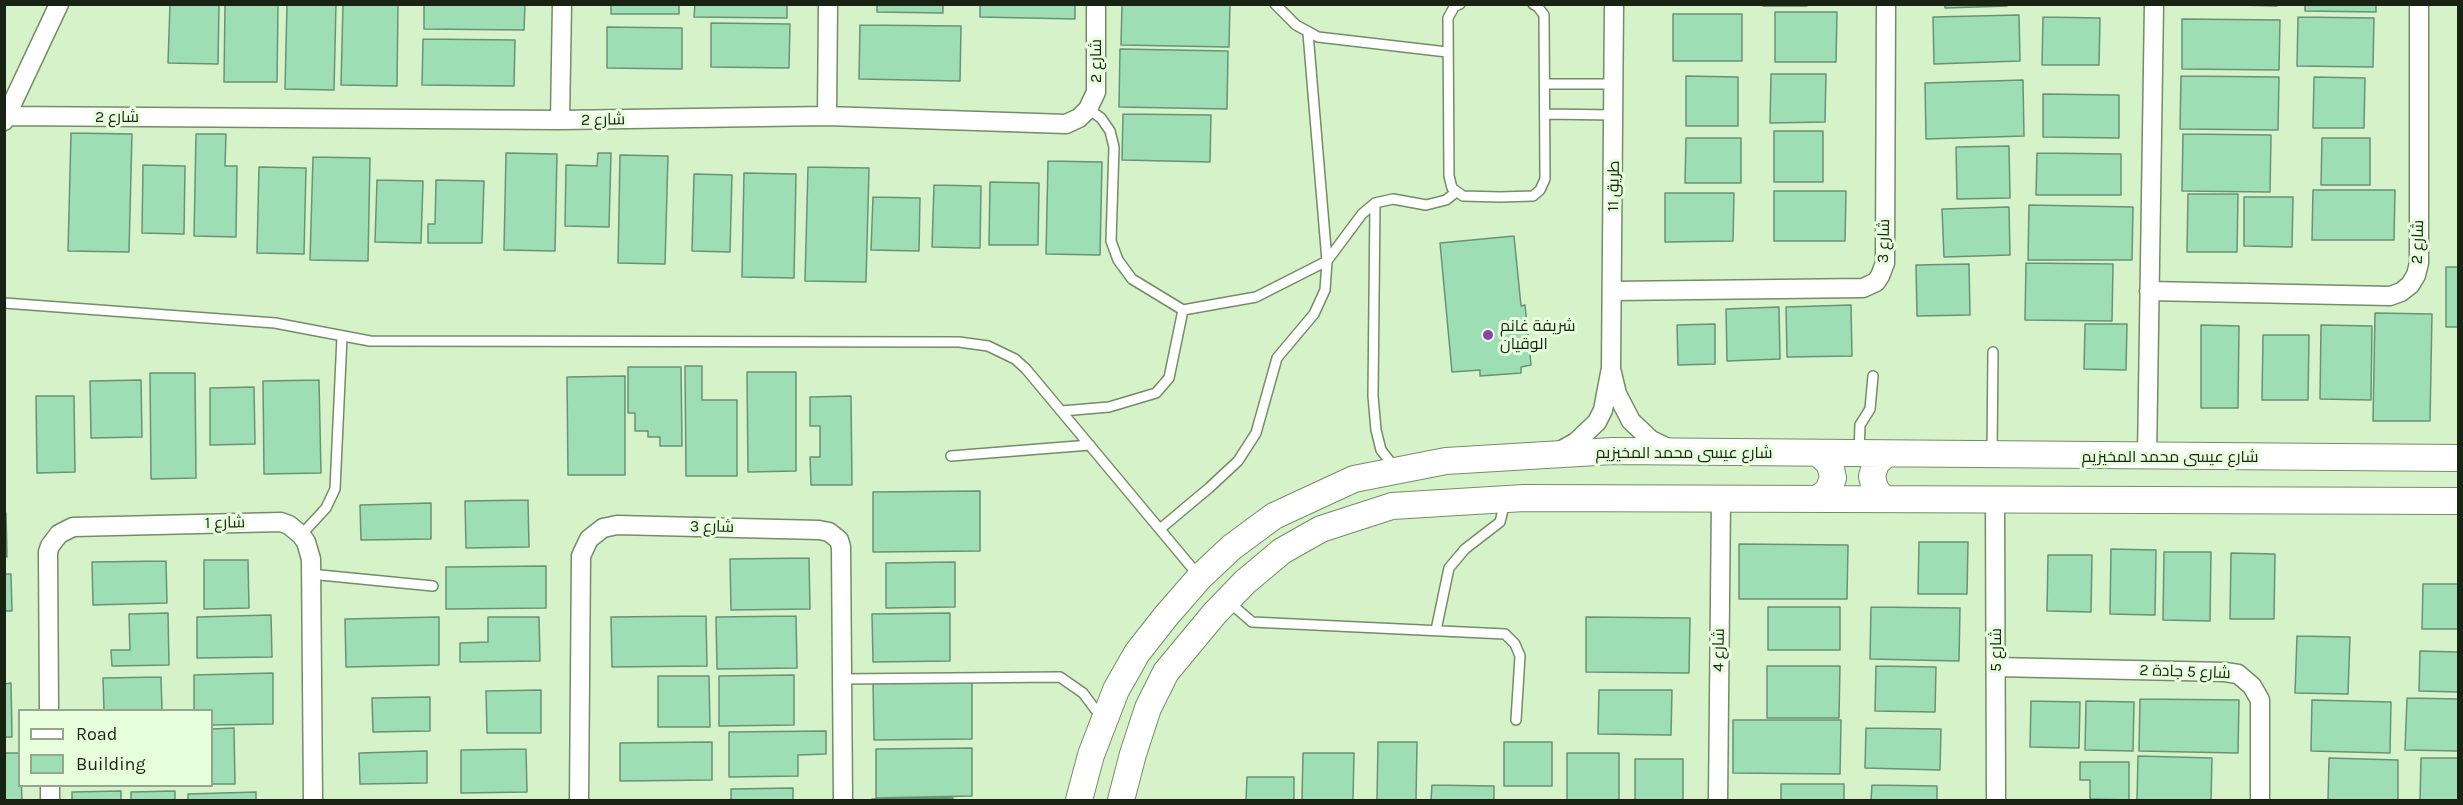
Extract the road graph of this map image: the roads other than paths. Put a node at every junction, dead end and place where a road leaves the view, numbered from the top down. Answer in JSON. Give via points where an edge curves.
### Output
{"nodes":[{"id":1,"x":59,"y":4,"type":"edge"},
{"id":2,"x":562,"y":4,"type":"edge"},
{"id":3,"x":828,"y":4,"type":"edge"},
{"id":4,"x":1096,"y":4,"type":"edge"},
{"id":5,"x":1275,"y":4,"type":"edge"},
{"id":6,"x":1460,"y":4,"type":"edge"},
{"id":7,"x":1533,"y":4,"type":"edge"},
{"id":8,"x":1614,"y":4,"type":"edge"},
{"id":9,"x":1886,"y":4,"type":"edge"},
{"id":10,"x":2154,"y":4,"type":"edge"},
{"id":11,"x":2419,"y":4,"type":"edge"},
{"id":12,"x":1308,"y":33,"type":"junction"},
{"id":13,"x":1447,"y":52,"type":"junction"},
{"id":14,"x":1545,"y":84,"type":"junction"},
{"id":15,"x":1615,"y":84,"type":"junction"},
{"id":16,"x":1088,"y":109,"type":"junction"},
{"id":17,"x":1545,"y":114,"type":"junction"},
{"id":18,"x":1615,"y":115,"type":"junction"},
{"id":19,"x":827,"y":116,"type":"junction"},
{"id":20,"x":6,"y":119,"type":"edge"},
{"id":21,"x":560,"y":120,"type":"junction"},
{"id":22,"x":1456,"y":192,"type":"junction"},
{"id":23,"x":1375,"y":203,"type":"junction"},
{"id":24,"x":1327,"y":261,"type":"junction"},
{"id":25,"x":1613,"y":291,"type":"junction"},
{"id":26,"x":2150,"y":291,"type":"junction"},
{"id":27,"x":4,"y":303,"type":"edge"},
{"id":28,"x":1183,"y":310,"type":"junction"},
{"id":29,"x":342,"y":337,"type":"junction"},
{"id":30,"x":1993,"y":352,"type":"dead end"},
{"id":31,"x":1611,"y":368,"type":"junction"},
{"id":32,"x":1873,"y":376,"type":"dead end"},
{"id":33,"x":1062,"y":411,"type":"junction"},
{"id":34,"x":1090,"y":445,"type":"junction"},
{"id":35,"x":1679,"y":452,"type":"junction"},
{"id":36,"x":1552,"y":454,"type":"junction"},
{"id":37,"x":1819,"y":454,"type":"junction"},
{"id":38,"x":1859,"y":454,"type":"junction"},
{"id":39,"x":1886,"y":454,"type":"junction"},
{"id":40,"x":1992,"y":455,"type":"junction"},
{"id":41,"x":951,"y":456,"type":"dead end"},
{"id":42,"x":2147,"y":457,"type":"junction"},
{"id":43,"x":2458,"y":458,"type":"edge"},
{"id":44,"x":1396,"y":470,"type":"junction"},
{"id":45,"x":1505,"y":499,"type":"junction"},
{"id":46,"x":1721,"y":499,"type":"junction"},
{"id":47,"x":1817,"y":499,"type":"junction"},
{"id":48,"x":1884,"y":499,"type":"junction"},
{"id":49,"x":1995,"y":500,"type":"junction"},
{"id":50,"x":2458,"y":501,"type":"edge"},
{"id":51,"x":1160,"y":529,"type":"junction"},
{"id":52,"x":301,"y":535,"type":"junction"},
{"id":53,"x":310,"y":574,"type":"junction"},
{"id":54,"x":1200,"y":577,"type":"junction"},
{"id":55,"x":433,"y":586,"type":"dead end"},
{"id":56,"x":1228,"y":600,"type":"junction"},
{"id":57,"x":1436,"y":630,"type":"junction"},
{"id":58,"x":1996,"y":667,"type":"junction"},
{"id":59,"x":842,"y":679,"type":"junction"},
{"id":60,"x":49,"y":709,"type":"edge"},
{"id":61,"x":1103,"y":719,"type":"junction"},
{"id":62,"x":1516,"y":720,"type":"dead end"},
{"id":63,"x":313,"y":801,"type":"edge"},
{"id":64,"x":579,"y":801,"type":"edge"},
{"id":65,"x":843,"y":801,"type":"edge"},
{"id":66,"x":1079,"y":801,"type":"edge"},
{"id":67,"x":1121,"y":801,"type":"edge"},
{"id":68,"x":1718,"y":801,"type":"edge"},
{"id":69,"x":1996,"y":801,"type":"edge"},
{"id":70,"x":2260,"y":801,"type":"edge"}],
"edges":[{"from":1,"to":20,"type":"street"},
{"from":2,"to":21,"type":"street"},
{"from":3,"to":19,"type":"street"},
{"from":4,"to":16,"type":"street","name":"شارع 2","via":[[1096,92]]},
{"from":5,"to":12,"type":"lane"},
{"from":6,"to":13,"type":"lane","via":[[1448,18]]},
{"from":7,"to":14,"type":"lane","via":[[1544,15]]},
{"from":8,"to":15,"type":"street","name":"طريق 11"},
{"from":9,"to":25,"type":"street","name":"شارع 3","via":[[1885,263],[1876,282],[1863,288]]},
{"from":10,"to":26,"type":"street"},
{"from":11,"to":26,"type":"street","name":"شارع 2","via":[[2419,263],[2410,285],[2390,296]]},
{"from":12,"to":13,"type":"lane","via":[[1334,40]]},
{"from":12,"to":24,"type":"lane"},
{"from":13,"to":22,"type":"lane","via":[[1449,176]]},
{"from":14,"to":15,"type":"lane"},
{"from":14,"to":17,"type":"lane"},
{"from":15,"to":18,"type":"street","name":"طريق 11"},
{"from":16,"to":19,"type":"street","name":"شارع 2","via":[[1066,124]]},
{"from":16,"to":28,"type":"lane","via":[[1110,131],[1114,147],[1111,241],[1118,260],[1132,279]]},
{"from":17,"to":18,"type":"lane"},
{"from":17,"to":22,"type":"lane","via":[[1545,179],[1540,190],[1533,196],[1463,196]]},
{"from":18,"to":25,"type":"street","name":"طريق 11"},
{"from":19,"to":21,"type":"street","name":"شارع 2"},
{"from":20,"to":21,"type":"street","name":"شارع 2"},
{"from":22,"to":23,"type":"lane","via":[[1446,200],[1426,205],[1393,199]]},
{"from":23,"to":24,"type":"lane","via":[[1362,214]]},
{"from":23,"to":44,"type":"lane","via":[[1373,396],[1381,450]]},
{"from":24,"to":28,"type":"lane","via":[[1256,297]]},
{"from":24,"to":51,"type":"lane","via":[[1325,290],[1314,314],[1277,358],[1256,433],[1238,461]]},
{"from":25,"to":31,"type":"street","name":"طريق 11"},
{"from":26,"to":42,"type":"street"},
{"from":27,"to":29,"type":"lane","via":[[275,323]]},
{"from":28,"to":33,"type":"lane","via":[[1169,378],[1155,393],[1109,407]]},
{"from":29,"to":33,"type":"lane","via":[[370,341],[974,342],[1015,359]]},
{"from":29,"to":52,"type":"lane","via":[[335,489],[326,508]]},
{"from":30,"to":40,"type":"lane"},
{"from":31,"to":35,"type":"street","name":"طريق 11","via":[[1617,394],[1631,421],[1651,440]]},
{"from":31,"to":36,"type":"street","name":"طريق 11","via":[[1597,422],[1576,442]]},
{"from":32,"to":38,"type":"lane","via":[[1869,414],[1860,425]]},
{"from":33,"to":34,"type":"lane"},
{"from":34,"to":41,"type":"lane"},
{"from":34,"to":51,"type":"lane"},
{"from":35,"to":36,"type":"street","name":"شارع عيسى محمد المخيزيم"},
{"from":35,"to":37,"type":"street","name":"شارع عيسى محمد المخيزيم"},
{"from":36,"to":44,"type":"street","name":"شارع عيسى محمد المخيزيم","via":[[1446,461]]},
{"from":37,"to":38,"type":"street","name":"شارع عيسى محمد المخيزيم"},
{"from":37,"to":47,"type":"street","via":[[1830,464],[1833,478],[1828,491]]},
{"from":38,"to":39,"type":"street","name":"شارع عيسى محمد المخيزيم"},
{"from":39,"to":40,"type":"street","name":"شارع عيسى محمد المخيزيم"},
{"from":39,"to":48,"type":"street","via":[[1876,463],[1872,476],[1875,489]]},
{"from":40,"to":42,"type":"street","name":"شارع عيسى محمد المخيزيم"},
{"from":42,"to":43,"type":"street","name":"شارع عيسى محمد المخيزيم"},
{"from":44,"to":54,"type":"street","name":"شارع عيسى محمد المخيزيم","via":[[1354,479],[1274,516]]},
{"from":45,"to":46,"type":"street"},
{"from":45,"to":56,"type":"street","via":[[1392,506],[1321,529],[1282,551]]},
{"from":45,"to":57,"type":"lane","via":[[1500,522],[1465,549],[1449,568]]},
{"from":46,"to":47,"type":"street"},
{"from":46,"to":68,"type":"street","name":"شارع 4"},
{"from":47,"to":48,"type":"street"},
{"from":48,"to":49,"type":"street"},
{"from":49,"to":50,"type":"street"},
{"from":49,"to":58,"type":"street","name":"شارع 5"},
{"from":51,"to":54,"type":"lane"},
{"from":52,"to":53,"type":"street","via":[[309,550]]},
{"from":52,"to":60,"type":"street","name":"شارع 1","via":[[281,522],[74,527],[58,534],[48,552]]},
{"from":53,"to":55,"type":"lane"},
{"from":53,"to":63,"type":"street"},
{"from":54,"to":61,"type":"street","name":"شارع عيسى محمد المخيزيم","via":[[1137,653]]},
{"from":56,"to":57,"type":"lane","via":[[1252,622]]},
{"from":56,"to":67,"type":"street","via":[[1166,672],[1132,754]]},
{"from":57,"to":62,"type":"lane","via":[[1504,634],[1515,644],[1520,656]]},
{"from":58,"to":69,"type":"street","name":"شارع 5"},
{"from":58,"to":70,"type":"street","name":"شارع 5 جادة 2","via":[[2238,674],[2260,700]]},
{"from":59,"to":61,"type":"lane","via":[[1060,676],[1083,693]]},
{"from":59,"to":64,"type":"street","name":"شارع 3","via":[[841,548],[839,540],[829,532],[617,525],[603,528],[589,539],[581,556]]},
{"from":59,"to":65,"type":"street","name":"شارع 3"},
{"from":61,"to":66,"type":"street","name":"شارع عيسى محمد المخيزيم"}]}
